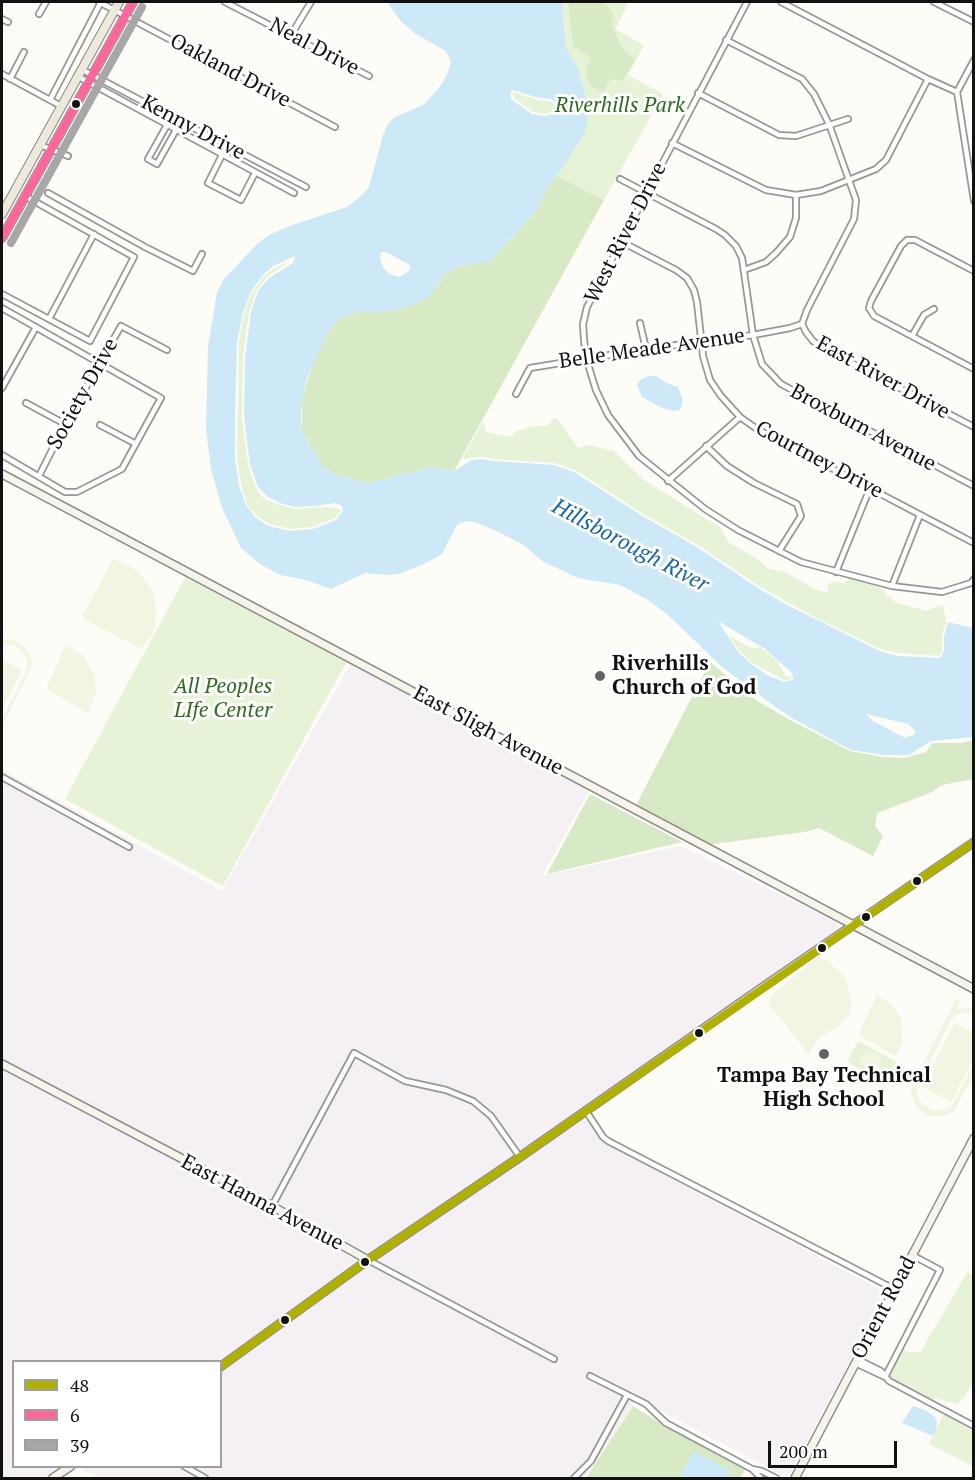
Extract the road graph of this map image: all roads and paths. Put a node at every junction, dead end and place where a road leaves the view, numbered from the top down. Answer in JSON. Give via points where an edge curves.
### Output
{"nodes":[{"id":1,"x":46,"y":2,"type":"edge"},
{"id":2,"x":100,"y":2,"type":"edge"},
{"id":3,"x":133,"y":2,"type":"edge"},
{"id":4,"x":225,"y":2,"type":"edge"},
{"id":5,"x":311,"y":2,"type":"edge"},
{"id":6,"x":747,"y":2,"type":"edge"},
{"id":7,"x":781,"y":2,"type":"edge"},
{"id":8,"x":934,"y":2,"type":"edge"},
{"id":9,"x":940,"y":2,"type":"edge"},
{"id":10,"x":117,"y":5,"type":"edge"},
{"id":11,"x":946,"y":8,"type":"junction"},
{"id":12,"x":39,"y":14,"type":"dead end"},
{"id":13,"x":125,"y":15,"type":"junction"},
{"id":14,"x":2,"y":19,"type":"edge"},
{"id":15,"x":8,"y":22,"type":"dead end"},
{"id":16,"x":974,"y":22,"type":"edge"},
{"id":17,"x":291,"y":35,"type":"junction"},
{"id":18,"x":726,"y":40,"type":"junction"},
{"id":19,"x":24,"y":52,"type":"dead end"},
{"id":20,"x":974,"y":60,"type":"edge"},
{"id":21,"x":79,"y":73,"type":"junction"},
{"id":22,"x":2,"y":74,"type":"edge"},
{"id":23,"x":369,"y":76,"type":"dead end"},
{"id":24,"x":10,"y":79,"type":"junction"},
{"id":25,"x":90,"y":79,"type":"junction"},
{"id":26,"x":928,"y":79,"type":"junction"},
{"id":27,"x":957,"y":92,"type":"junction"},
{"id":28,"x":698,"y":93,"type":"junction"},
{"id":29,"x":50,"y":100,"type":"junction"},
{"id":30,"x":61,"y":106,"type":"junction"},
{"id":31,"x":848,"y":119,"type":"dead end"},
{"id":32,"x":829,"y":124,"type":"junction"},
{"id":33,"x":166,"y":125,"type":"junction"},
{"id":34,"x":335,"y":127,"type":"dead end"},
{"id":35,"x":176,"y":130,"type":"junction"},
{"id":36,"x":672,"y":143,"type":"junction"},
{"id":37,"x":39,"y":145,"type":"junction"},
{"id":38,"x":51,"y":151,"type":"junction"},
{"id":39,"x":222,"y":155,"type":"junction"},
{"id":40,"x":68,"y":156,"type":"dead end"},
{"id":41,"x":255,"y":173,"type":"junction"},
{"id":42,"x":620,"y":179,"type":"dead end"},
{"id":43,"x":848,"y":180,"type":"junction"},
{"id":44,"x":306,"y":187,"type":"dead end"},
{"id":45,"x":48,"y":193,"type":"dead end"},
{"id":46,"x":294,"y":193,"type":"dead end"},
{"id":47,"x":645,"y":193,"type":"junction"},
{"id":48,"x":796,"y":195,"type":"junction"},
{"id":49,"x":25,"y":196,"type":"junction"},
{"id":50,"x":974,"y":201,"type":"edge"},
{"id":51,"x":2,"y":214,"type":"edge"},
{"id":52,"x":94,"y":234,"type":"junction"},
{"id":53,"x":2,"y":238,"type":"edge"},
{"id":54,"x":620,"y":241,"type":"junction"},
{"id":55,"x":202,"y":254,"type":"dead end"},
{"id":56,"x":744,"y":270,"type":"junction"},
{"id":57,"x":974,"y":271,"type":"edge"},
{"id":58,"x":2,"y":294,"type":"edge"},
{"id":59,"x":2,"y":308,"type":"edge"},
{"id":60,"x":934,"y":309,"type":"dead end"},
{"id":61,"x":49,"y":319,"type":"junction"},
{"id":62,"x":640,"y":323,"type":"dead end"},
{"id":63,"x":802,"y":324,"type":"junction"},
{"id":64,"x":36,"y":327,"type":"junction"},
{"id":65,"x":753,"y":335,"type":"junction"},
{"id":66,"x":912,"y":336,"type":"junction"},
{"id":67,"x":702,"y":342,"type":"junction"},
{"id":68,"x":646,"y":349,"type":"junction"},
{"id":69,"x":167,"y":350,"type":"dead end"},
{"id":70,"x":586,"y":358,"type":"junction"},
{"id":71,"x":99,"y":363,"type":"junction"},
{"id":72,"x":974,"y":369,"type":"edge"},
{"id":73,"x":2,"y":388,"type":"edge"},
{"id":74,"x":516,"y":394,"type":"dead end"},
{"id":75,"x":26,"y":403,"type":"dead end"},
{"id":76,"x":741,"y":417,"type":"junction"},
{"id":77,"x":65,"y":424,"type":"junction"},
{"id":78,"x":100,"y":425,"type":"dead end"},
{"id":79,"x":974,"y":428,"type":"edge"},
{"id":80,"x":136,"y":444,"type":"junction"},
{"id":81,"x":706,"y":446,"type":"junction"},
{"id":82,"x":2,"y":455,"type":"edge"},
{"id":83,"x":2,"y":474,"type":"edge"},
{"id":84,"x":39,"y":476,"type":"junction"},
{"id":85,"x":668,"y":481,"type":"junction"},
{"id":86,"x":974,"y":486,"type":"edge"},
{"id":87,"x":870,"y":488,"type":"junction"},
{"id":88,"x":920,"y":515,"type":"junction"},
{"id":89,"x":974,"y":543,"type":"edge"},
{"id":90,"x":779,"y":551,"type":"junction"},
{"id":91,"x":836,"y":572,"type":"junction"},
{"id":92,"x":974,"y":579,"type":"edge"},
{"id":93,"x":892,"y":586,"type":"junction"},
{"id":94,"x":2,"y":777,"type":"edge"},
{"id":95,"x":974,"y":842,"type":"edge"},
{"id":96,"x":129,"y":847,"type":"dead end"},
{"id":97,"x":853,"y":925,"type":"junction"},
{"id":98,"x":974,"y":989,"type":"edge"},
{"id":99,"x":2,"y":1064,"type":"edge"},
{"id":100,"x":586,"y":1111,"type":"junction"},
{"id":101,"x":974,"y":1138,"type":"edge"},
{"id":102,"x":520,"y":1157,"type":"junction"},
{"id":103,"x":272,"y":1206,"type":"junction"},
{"id":104,"x":912,"y":1255,"type":"junction"},
{"id":105,"x":368,"y":1260,"type":"junction"},
{"id":106,"x":894,"y":1289,"type":"junction"},
{"id":107,"x":554,"y":1359,"type":"dead end"},
{"id":108,"x":856,"y":1361,"type":"junction"},
{"id":109,"x":222,"y":1366,"type":"edge"},
{"id":110,"x":590,"y":1376,"type":"dead end"},
{"id":111,"x":885,"y":1377,"type":"junction"},
{"id":112,"x":627,"y":1395,"type":"junction"},
{"id":113,"x":974,"y":1426,"type":"edge"},
{"id":114,"x":70,"y":1468,"type":"edge"},
{"id":115,"x":186,"y":1468,"type":"edge"},
{"id":116,"x":752,"y":1470,"type":"junction"},
{"id":117,"x":53,"y":1479,"type":"edge"},
{"id":118,"x":205,"y":1479,"type":"edge"},
{"id":119,"x":574,"y":1479,"type":"edge"},
{"id":120,"x":761,"y":1479,"type":"edge"},
{"id":121,"x":776,"y":1479,"type":"edge"},
{"id":122,"x":795,"y":1479,"type":"edge"}],
"edges":[{"from":1,"to":12,"type":"street"},
{"from":2,"to":10,"type":"street","name":"Oakland Drive"},
{"from":2,"to":29,"type":"street"},
{"from":3,"to":13,"type":"main road"},
{"from":4,"to":17,"type":"street","name":"Neal Drive"},
{"from":5,"to":17,"type":"street"},
{"from":6,"to":18,"type":"street","name":"West River Drive"},
{"from":7,"to":26,"type":"street"},
{"from":8,"to":11,"type":"street"},
{"from":9,"to":11,"type":"street"},
{"from":10,"to":13,"type":"street","name":"Oakland Drive"},
{"from":10,"to":21,"type":"main road"},
{"from":11,"to":16,"type":"street"},
{"from":13,"to":25,"type":"main road"},
{"from":13,"to":34,"type":"street","name":"Oakland Drive"},
{"from":14,"to":15,"type":"street"},
{"from":17,"to":23,"type":"street","name":"Neal Drive"},
{"from":18,"to":28,"type":"street","name":"West River Drive"},
{"from":18,"to":32,"type":"street","name":"East River Drive","via":[[802,79]]},
{"from":19,"to":24,"type":"street"},
{"from":20,"to":27,"type":"street"},
{"from":21,"to":25,"type":"street","name":"Kenny Drive"},
{"from":21,"to":25,"type":"street"},
{"from":21,"to":30,"type":"main road"},
{"from":22,"to":24,"type":"street"},
{"from":24,"to":29,"type":"street"},
{"from":25,"to":33,"type":"street"},
{"from":25,"to":38,"type":"main road"},
{"from":25,"to":44,"type":"street","name":"Kenny Drive"},
{"from":26,"to":27,"type":"street"},
{"from":26,"to":43,"type":"street","via":[[886,160],[876,169]]},
{"from":27,"to":50,"type":"street"},
{"from":28,"to":32,"type":"street","via":[[779,135],[796,136]]},
{"from":28,"to":36,"type":"street","name":"West River Drive"},
{"from":29,"to":30,"type":"street"},
{"from":30,"to":37,"type":"main road"},
{"from":31,"to":32,"type":"street"},
{"from":32,"to":43,"type":"street","name":"East River Drive"},
{"from":33,"to":35,"type":"street"},
{"from":33,"to":35,"type":"street","via":[[148,159],[157,164]]},
{"from":35,"to":39,"type":"street"},
{"from":36,"to":47,"type":"street","name":"West River Drive"},
{"from":36,"to":48,"type":"street","via":[[757,187]]},
{"from":37,"to":38,"type":"street"},
{"from":37,"to":51,"type":"main road"},
{"from":38,"to":40,"type":"street"},
{"from":38,"to":49,"type":"main road"},
{"from":39,"to":41,"type":"street"},
{"from":39,"to":41,"type":"street","via":[[208,183],[241,200]]},
{"from":41,"to":46,"type":"street"},
{"from":42,"to":47,"type":"street","name":"Broxburn Avenue"},
{"from":43,"to":48,"type":"street"},
{"from":43,"to":63,"type":"street","name":"East River Drive","via":[[855,200],[854,219]]},
{"from":45,"to":55,"type":"street","via":[[193,271]]},
{"from":47,"to":54,"type":"street","name":"West River Drive"},
{"from":47,"to":56,"type":"street","name":"Broxburn Avenue","via":[[726,235],[736,246]]},
{"from":48,"to":56,"type":"street","via":[[796,218],[790,237],[766,262]]},
{"from":49,"to":52,"type":"street"},
{"from":49,"to":53,"type":"main road"},
{"from":52,"to":61,"type":"street"},
{"from":52,"to":61,"type":"street","via":[[134,257],[90,341]]},
{"from":54,"to":67,"type":"street","name":"Courtney Drive","via":[[687,278],[697,302]]},
{"from":54,"to":70,"type":"street","name":"West River Drive","via":[[587,307],[583,324]]},
{"from":56,"to":65,"type":"street","name":"Broxburn Avenue"},
{"from":57,"to":66,"type":"street","via":[[915,240],[904,242],[869,308],[874,316]]},
{"from":58,"to":61,"type":"street"},
{"from":59,"to":64,"type":"street"},
{"from":60,"to":66,"type":"street","via":[[924,315]]},
{"from":62,"to":68,"type":"street"},
{"from":63,"to":65,"type":"street","name":"Belle Meade Avenue"},
{"from":63,"to":79,"type":"street","name":"East River Drive","via":[[809,337],[823,348]]},
{"from":64,"to":71,"type":"street"},
{"from":64,"to":73,"type":"street"},
{"from":65,"to":67,"type":"street","name":"Belle Meade Avenue"},
{"from":65,"to":86,"type":"street","name":"Broxburn Avenue","via":[[762,363],[781,384]]},
{"from":66,"to":72,"type":"street"},
{"from":67,"to":68,"type":"street","name":"Belle Meade Avenue"},
{"from":67,"to":76,"type":"street","name":"Courtney Drive","via":[[710,380]]},
{"from":68,"to":70,"type":"street","name":"Belle Meade Avenue"},
{"from":69,"to":71,"type":"street","name":"Society Drive","via":[[121,326]]},
{"from":70,"to":74,"type":"street","name":"Belle Meade Avenue","via":[[530,368]]},
{"from":70,"to":85,"type":"street","name":"West River Drive","via":[[608,416],[639,456]]},
{"from":71,"to":77,"type":"street","name":"Society Drive"},
{"from":71,"to":80,"type":"street","via":[[161,398]]},
{"from":75,"to":77,"type":"street"},
{"from":76,"to":81,"type":"street"},
{"from":76,"to":87,"type":"street","name":"Courtney Drive"},
{"from":77,"to":84,"type":"street","name":"Society Drive"},
{"from":78,"to":80,"type":"street"},
{"from":80,"to":84,"type":"street","via":[[122,469],[77,492],[65,492]]},
{"from":81,"to":85,"type":"street"},
{"from":81,"to":90,"type":"street","via":[[727,466],[797,504],[801,516]]},
{"from":82,"to":84,"type":"street"},
{"from":83,"to":97,"type":"street","name":"East Sligh Avenue"},
{"from":85,"to":90,"type":"street","name":"West River Drive","via":[[738,530]]},
{"from":87,"to":88,"type":"street","name":"Courtney Drive"},
{"from":87,"to":91,"type":"street"},
{"from":88,"to":89,"type":"street","name":"Courtney Drive"},
{"from":88,"to":93,"type":"street"},
{"from":90,"to":91,"type":"street","name":"West River Drive"},
{"from":91,"to":93,"type":"street","name":"West River Drive"},
{"from":92,"to":93,"type":"street","name":"West River Drive","via":[[942,592]]},
{"from":94,"to":96,"type":"street"},
{"from":95,"to":97,"type":"street"},
{"from":97,"to":98,"type":"street","name":"East Sligh Avenue"},
{"from":97,"to":100,"type":"street"},
{"from":99,"to":103,"type":"street","name":"East Hanna Avenue"},
{"from":100,"to":102,"type":"street"},
{"from":100,"to":106,"type":"street","via":[[608,1141]]},
{"from":101,"to":104,"type":"street","name":"Orient Road"},
{"from":102,"to":103,"type":"street","via":[[491,1116],[473,1101],[446,1090],[405,1082],[354,1053]]},
{"from":102,"to":105,"type":"street"},
{"from":103,"to":105,"type":"street","name":"East Hanna Avenue"},
{"from":104,"to":106,"type":"street","name":"Orient Road"},
{"from":104,"to":111,"type":"street","via":[[940,1270]]},
{"from":105,"to":107,"type":"street","name":"East Hanna Avenue"},
{"from":105,"to":109,"type":"street"},
{"from":106,"to":108,"type":"street","name":"Orient Road"},
{"from":108,"to":111,"type":"street"},
{"from":108,"to":122,"type":"street","name":"Orient Road"},
{"from":110,"to":112,"type":"street"},
{"from":111,"to":113,"type":"street"},
{"from":112,"to":116,"type":"street","via":[[646,1404],[666,1423]]},
{"from":112,"to":119,"type":"street","via":[[591,1461]]},
{"from":114,"to":117,"type":"street"},
{"from":115,"to":118,"type":"street"},
{"from":116,"to":120,"type":"street"},
{"from":116,"to":121,"type":"street"}]}
